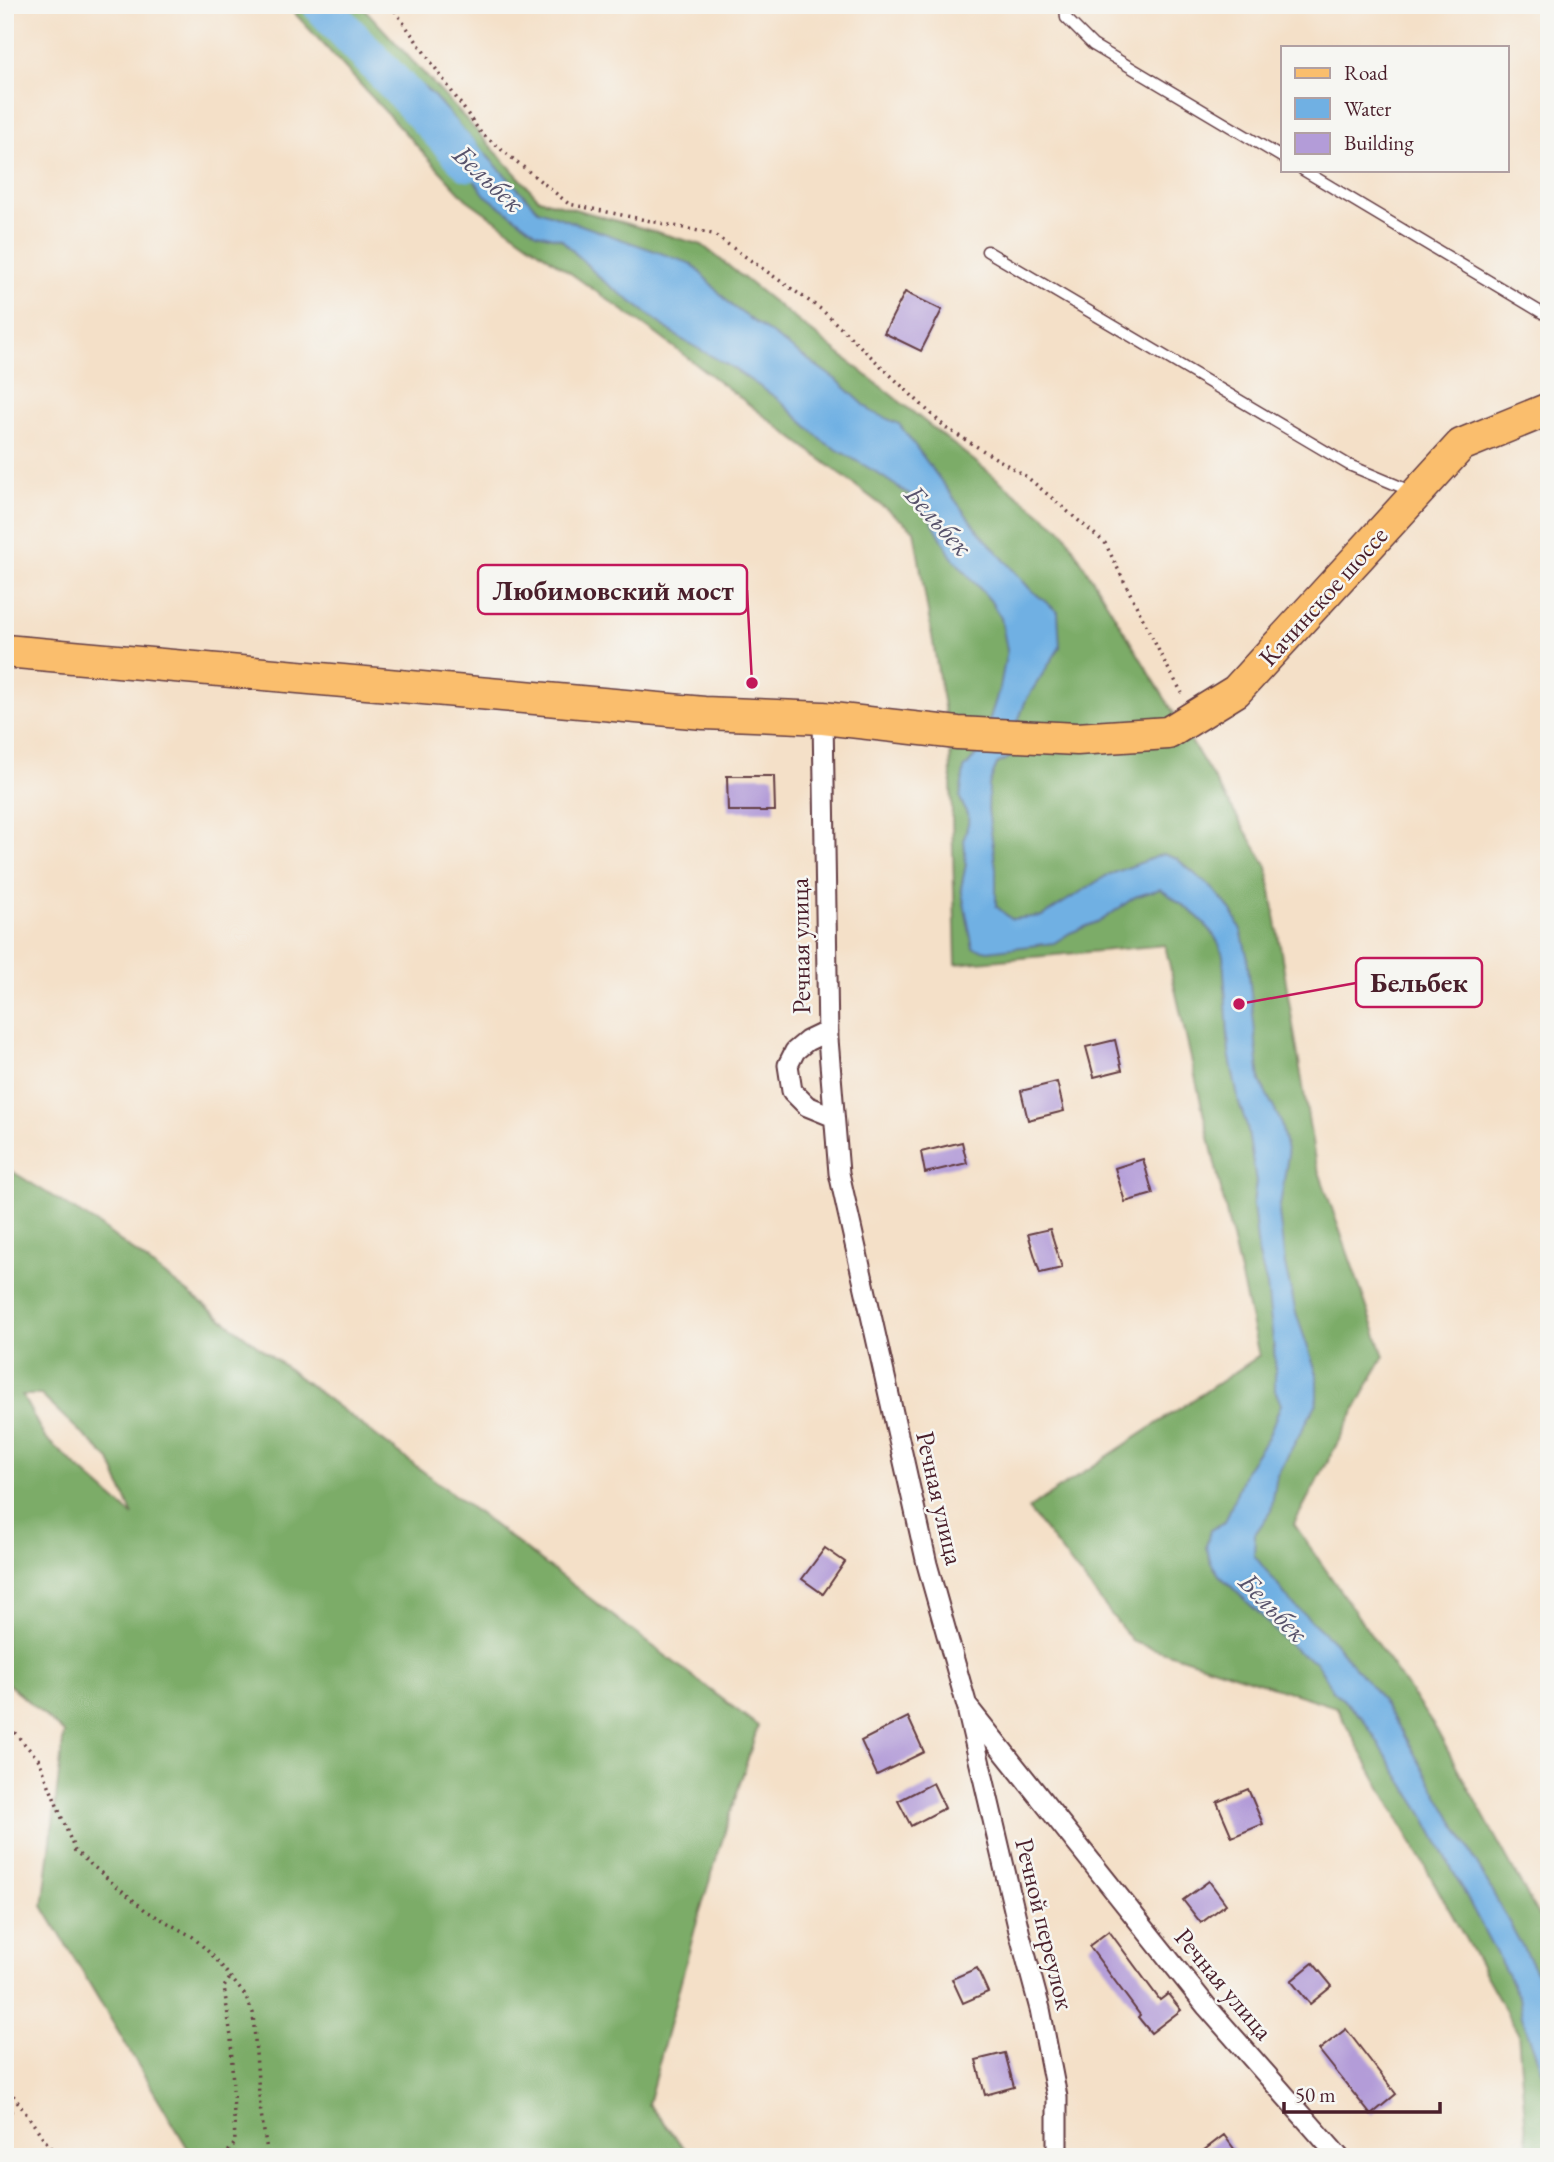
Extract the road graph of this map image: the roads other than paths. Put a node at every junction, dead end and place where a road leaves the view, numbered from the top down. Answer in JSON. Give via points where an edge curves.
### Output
{"nodes":[{"id":1,"x":1065,"y":5,"type":"edge"},
{"id":2,"x":1281,"y":157,"type":"edge"},
{"id":3,"x":1306,"y":172,"type":"edge"},
{"id":4,"x":987,"y":251,"type":"dead end"},
{"id":5,"x":1549,"y":317,"type":"edge"},
{"id":6,"x":1549,"y":409,"type":"edge"},
{"id":7,"x":1417,"y":493,"type":"junction"},
{"id":8,"x":5,"y":650,"type":"edge"},
{"id":9,"x":823,"y":718,"type":"junction"},
{"id":10,"x":828,"y":1031,"type":"junction"},
{"id":11,"x":834,"y":1117,"type":"junction"},
{"id":12,"x":967,"y":1706,"type":"junction"},
{"id":13,"x":1057,"y":2157,"type":"edge"},
{"id":14,"x":1339,"y":2157,"type":"edge"}],
"edges":[{"from":1,"to":2,"type":"lane","via":[[1066,18],[1093,45]]},
{"from":3,"to":5,"type":"lane"},
{"from":4,"to":7,"type":"lane","via":[[1349,465]]},
{"from":6,"to":7,"type":"main road","name":"Качинское шоссе","via":[[1461,444]]},
{"from":7,"to":9,"type":"main road","name":"Качинское шоссе","via":[[1236,691],[1168,733],[1077,739],[958,733]]},
{"from":8,"to":9,"type":"main road","name":"Качинское шоссе","via":[[677,710]]},
{"from":9,"to":10,"type":"street","name":"Речная улица"},
{"from":10,"to":11,"type":"street","name":"Речная улица"},
{"from":10,"to":11,"type":"street","via":[[795,1051],[788,1065],[792,1091],[807,1106]]},
{"from":11,"to":12,"type":"street","name":"Речная улица","via":[[839,1173],[927,1564]]},
{"from":12,"to":13,"type":"street","name":"Речной переулок","via":[[1040,2009],[1057,2097]]},
{"from":12,"to":14,"type":"street","name":"Речная улица","via":[[1207,2007]]}]}
